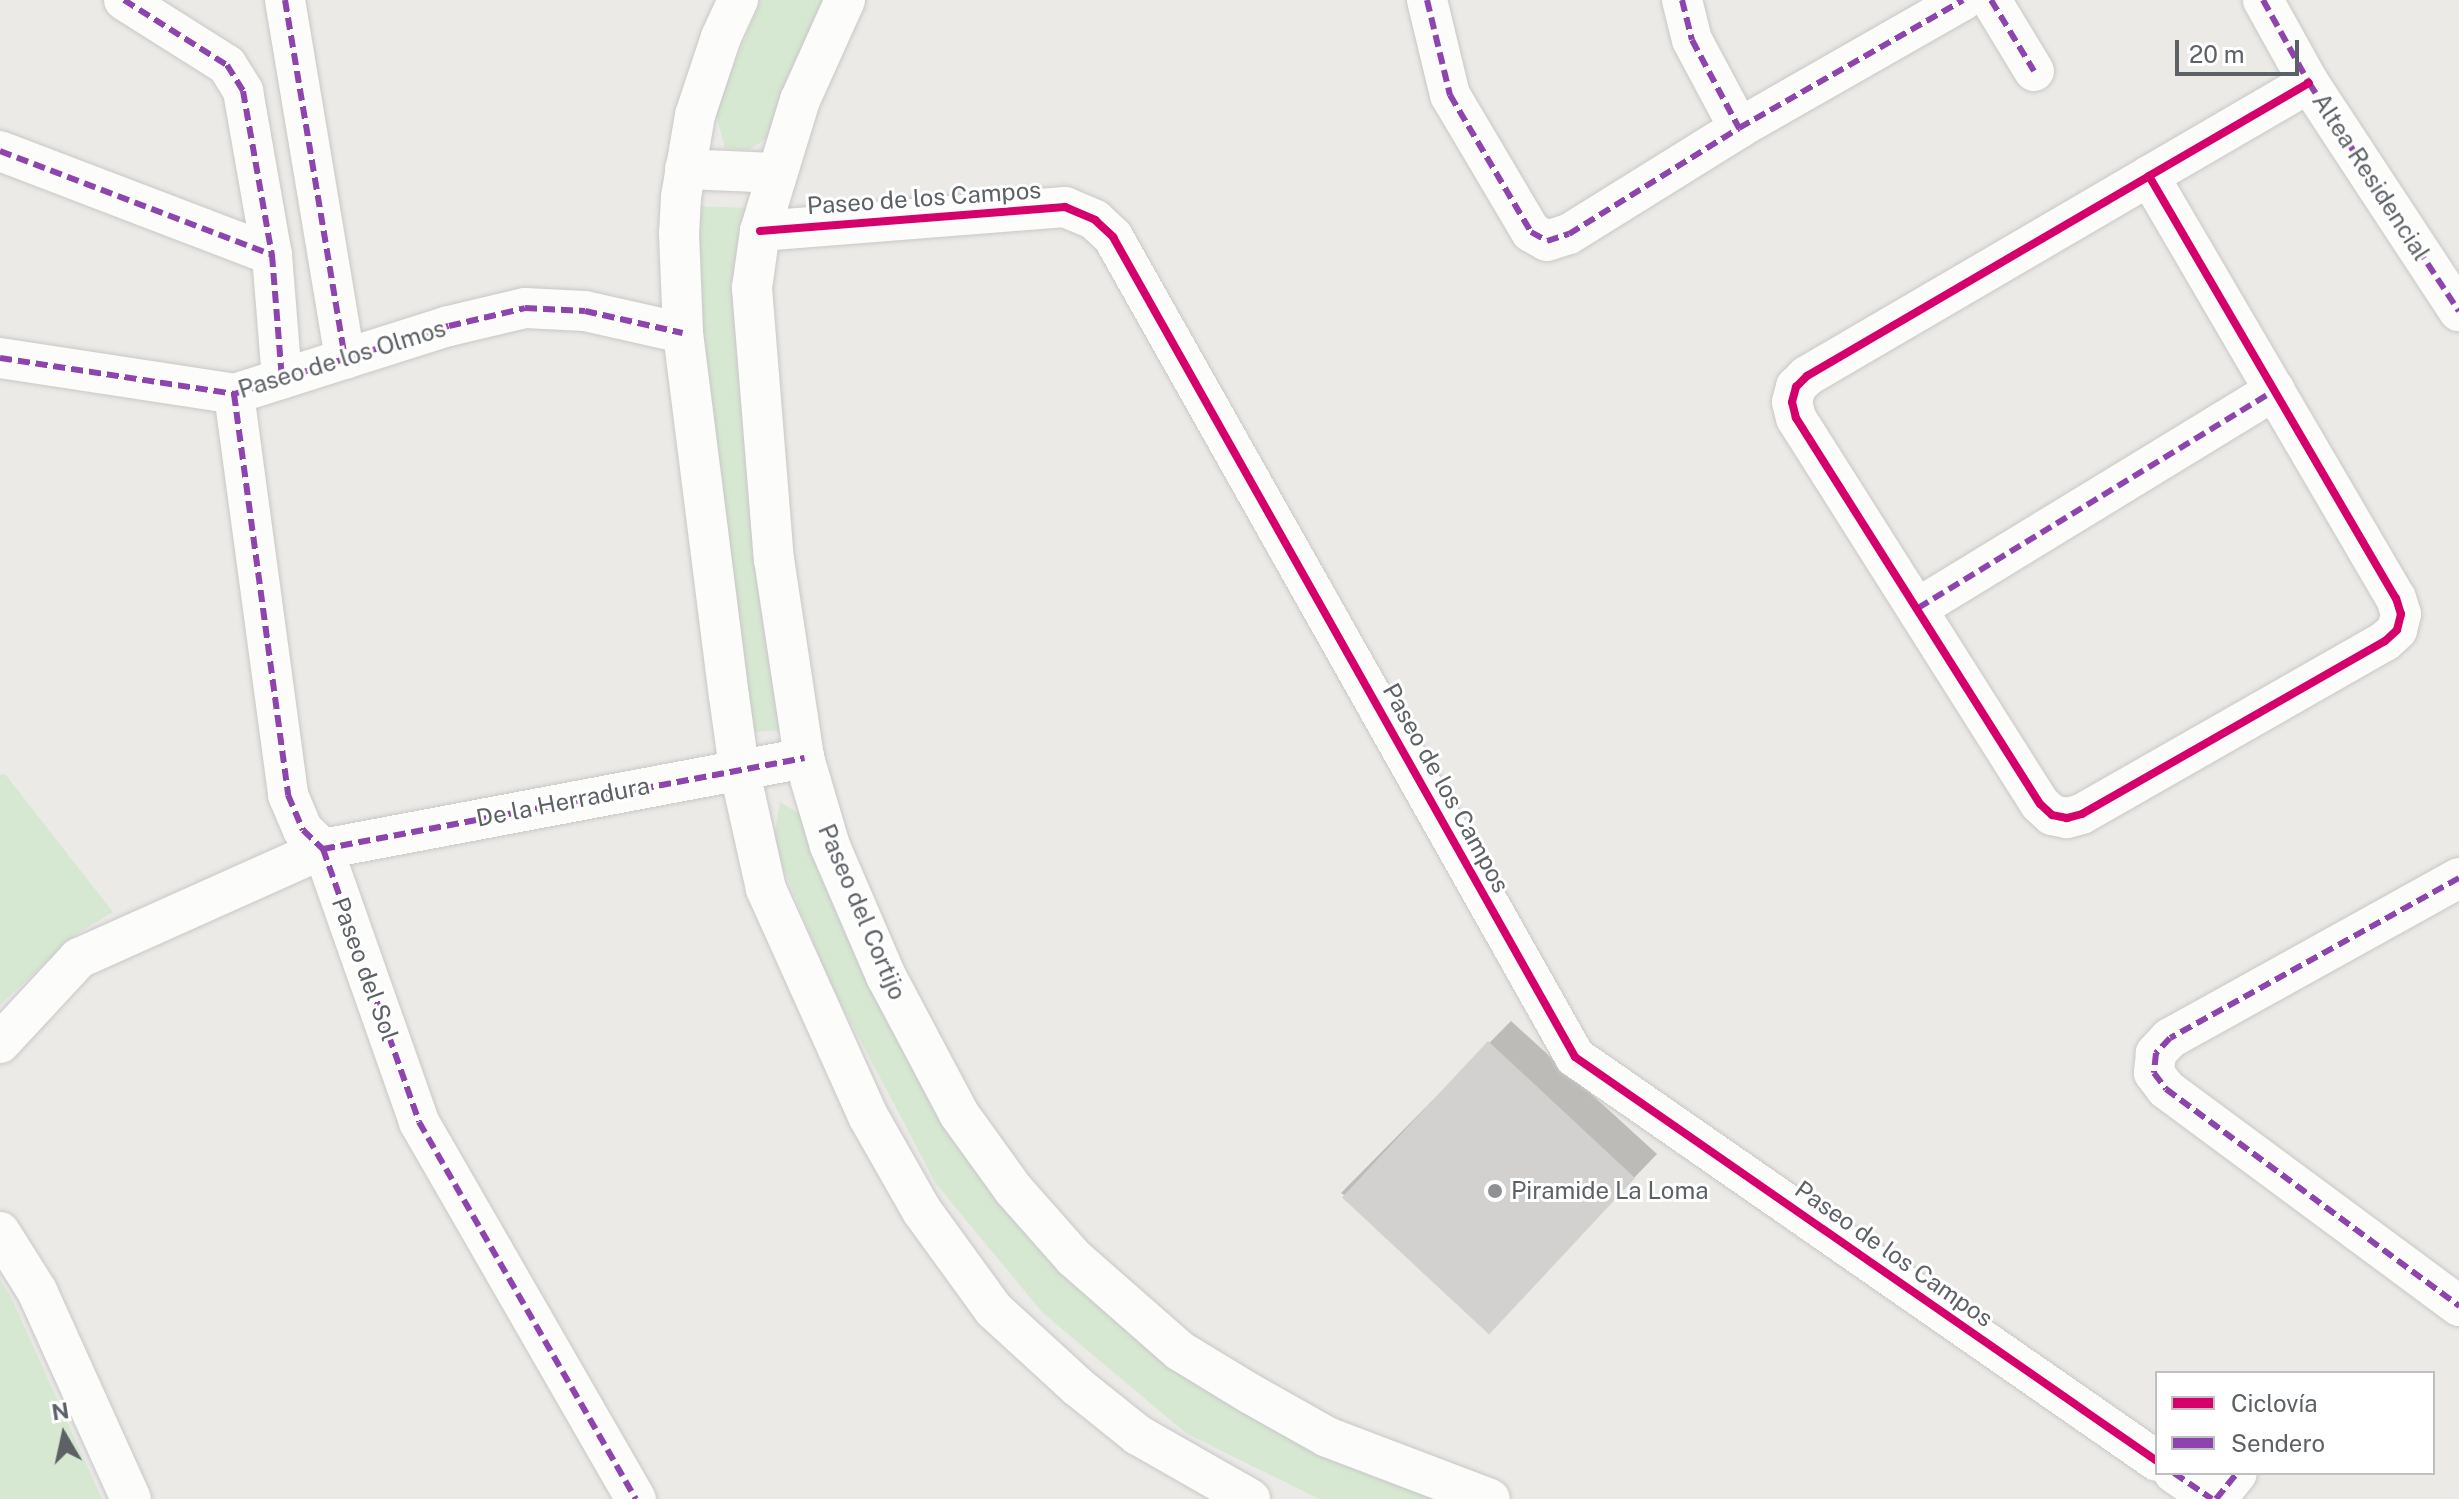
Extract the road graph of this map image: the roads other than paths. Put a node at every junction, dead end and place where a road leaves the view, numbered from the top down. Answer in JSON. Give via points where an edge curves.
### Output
{"nodes":[{"id":1,"x":124,"y":0,"type":"edge"},
{"id":2,"x":285,"y":0,"type":"edge"},
{"id":3,"x":738,"y":0,"type":"edge"},
{"id":4,"x":845,"y":0,"type":"edge"},
{"id":5,"x":1427,"y":0,"type":"edge"},
{"id":6,"x":1682,"y":0,"type":"edge"},
{"id":7,"x":1963,"y":0,"type":"edge"},
{"id":8,"x":1991,"y":0,"type":"edge"},
{"id":9,"x":2263,"y":0,"type":"edge"},
{"id":10,"x":2034,"y":71,"type":"dead end"},
{"id":11,"x":2309,"y":83,"type":"junction"},
{"id":12,"x":1739,"y":128,"type":"junction"},
{"id":13,"x":0,"y":151,"type":"edge"},
{"id":14,"x":685,"y":169,"type":"junction"},
{"id":15,"x":777,"y":173,"type":"junction"},
{"id":16,"x":2149,"y":176,"type":"junction"},
{"id":17,"x":760,"y":231,"type":"junction"},
{"id":18,"x":272,"y":255,"type":"junction"},
{"id":19,"x":2459,"y":311,"type":"edge"},
{"id":20,"x":683,"y":333,"type":"junction"},
{"id":21,"x":0,"y":358,"type":"edge"},
{"id":22,"x":345,"y":359,"type":"junction"},
{"id":23,"x":282,"y":379,"type":"junction"},
{"id":24,"x":2275,"y":390,"type":"junction"},
{"id":25,"x":234,"y":394,"type":"junction"},
{"id":26,"x":1918,"y":608,"type":"junction"},
{"id":27,"x":804,"y":758,"type":"junction"},
{"id":28,"x":739,"y":768,"type":"junction"},
{"id":29,"x":323,"y":849,"type":"junction"},
{"id":30,"x":2459,"y":878,"type":"edge"},
{"id":31,"x":0,"y":1043,"type":"edge"},
{"id":32,"x":0,"y":1232,"type":"edge"},
{"id":33,"x":2459,"y":1306,"type":"edge"},
{"id":34,"x":2155,"y":1460,"type":"edge"},
{"id":35,"x":2177,"y":1475,"type":"edge"},
{"id":36,"x":2235,"y":1475,"type":"edge"},
{"id":37,"x":131,"y":1499,"type":"edge"},
{"id":38,"x":636,"y":1499,"type":"edge"},
{"id":39,"x":1250,"y":1499,"type":"edge"},
{"id":40,"x":1490,"y":1499,"type":"edge"},
{"id":41,"x":2214,"y":1499,"type":"edge"}],
"edges":[{"from":1,"to":18,"type":"street","via":[[227,65],[243,91]]},
{"from":2,"to":22,"type":"street"},
{"from":3,"to":14,"type":"street","via":[[695,115]]},
{"from":4,"to":15,"type":"street","name":"Paseo del Cortijo","via":[[800,100]]},
{"from":5,"to":12,"type":"street","via":[[1450,95],[1531,232],[1547,241],[1569,234]]},
{"from":6,"to":12,"type":"street","via":[[1692,40]]},
{"from":7,"to":12,"type":"street"},
{"from":8,"to":10,"type":"street"},
{"from":9,"to":11,"type":"street","name":"Altea Residencial"},
{"from":11,"to":16,"type":"street"},
{"from":11,"to":19,"type":"street","name":"Altea Residencial"},
{"from":13,"to":18,"type":"street"},
{"from":14,"to":15,"type":"street"},
{"from":14,"to":20,"type":"street","via":[[679,233]]},
{"from":15,"to":17,"type":"street","name":"Paseo del Cortijo"},
{"from":16,"to":24,"type":"street"},
{"from":16,"to":26,"type":"street","via":[[1796,387],[1796,418]]},
{"from":17,"to":27,"type":"street","name":"Paseo del Cortijo","via":[[752,288],[755,351],[774,559]]},
{"from":17,"to":34,"type":"street","name":"Paseo de los Campos","via":[[1065,207],[1095,220],[1113,237],[1575,1057]]},
{"from":18,"to":23,"type":"street"},
{"from":20,"to":22,"type":"street","name":"Paseo de los Olmos","via":[[585,311],[525,308]]},
{"from":20,"to":28,"type":"street"},
{"from":21,"to":25,"type":"street","name":"Paseo de los Olmos"},
{"from":22,"to":23,"type":"street","name":"Paseo de los Olmos"},
{"from":23,"to":25,"type":"street","name":"Paseo de los Olmos"},
{"from":24,"to":26,"type":"street"},
{"from":24,"to":26,"type":"street","via":[[2396,598],[2401,614],[2397,630],[2385,641],[2067,818],[2052,815],[2040,804]]},
{"from":25,"to":29,"type":"street","name":"Paseo del Sol","via":[[288,795],[303,830]]},
{"from":27,"to":28,"type":"street","name":"De la Herradura"},
{"from":27,"to":40,"type":"street","name":"Paseo del Cortijo","via":[[830,846],[874,947],[959,1114],[1013,1189],[1074,1258],[1180,1351],[1249,1393],[1327,1437]]},
{"from":28,"to":29,"type":"street","name":"De la Herradura"},
{"from":28,"to":39,"type":"street","via":[[766,889],[868,1116],[922,1211],[994,1310],[1078,1387],[1138,1435]]},
{"from":29,"to":31,"type":"street","name":"De la Herradura","via":[[79,958]]},
{"from":29,"to":38,"type":"street","name":"Paseo del Sol","via":[[419,1122]]},
{"from":30,"to":33,"type":"street","via":[[2170,1038],[2156,1053],[2154,1073],[2166,1089]]},
{"from":32,"to":37,"type":"street","via":[[37,1291]]},
{"from":35,"to":41,"type":"street"},
{"from":36,"to":41,"type":"street"}]}
